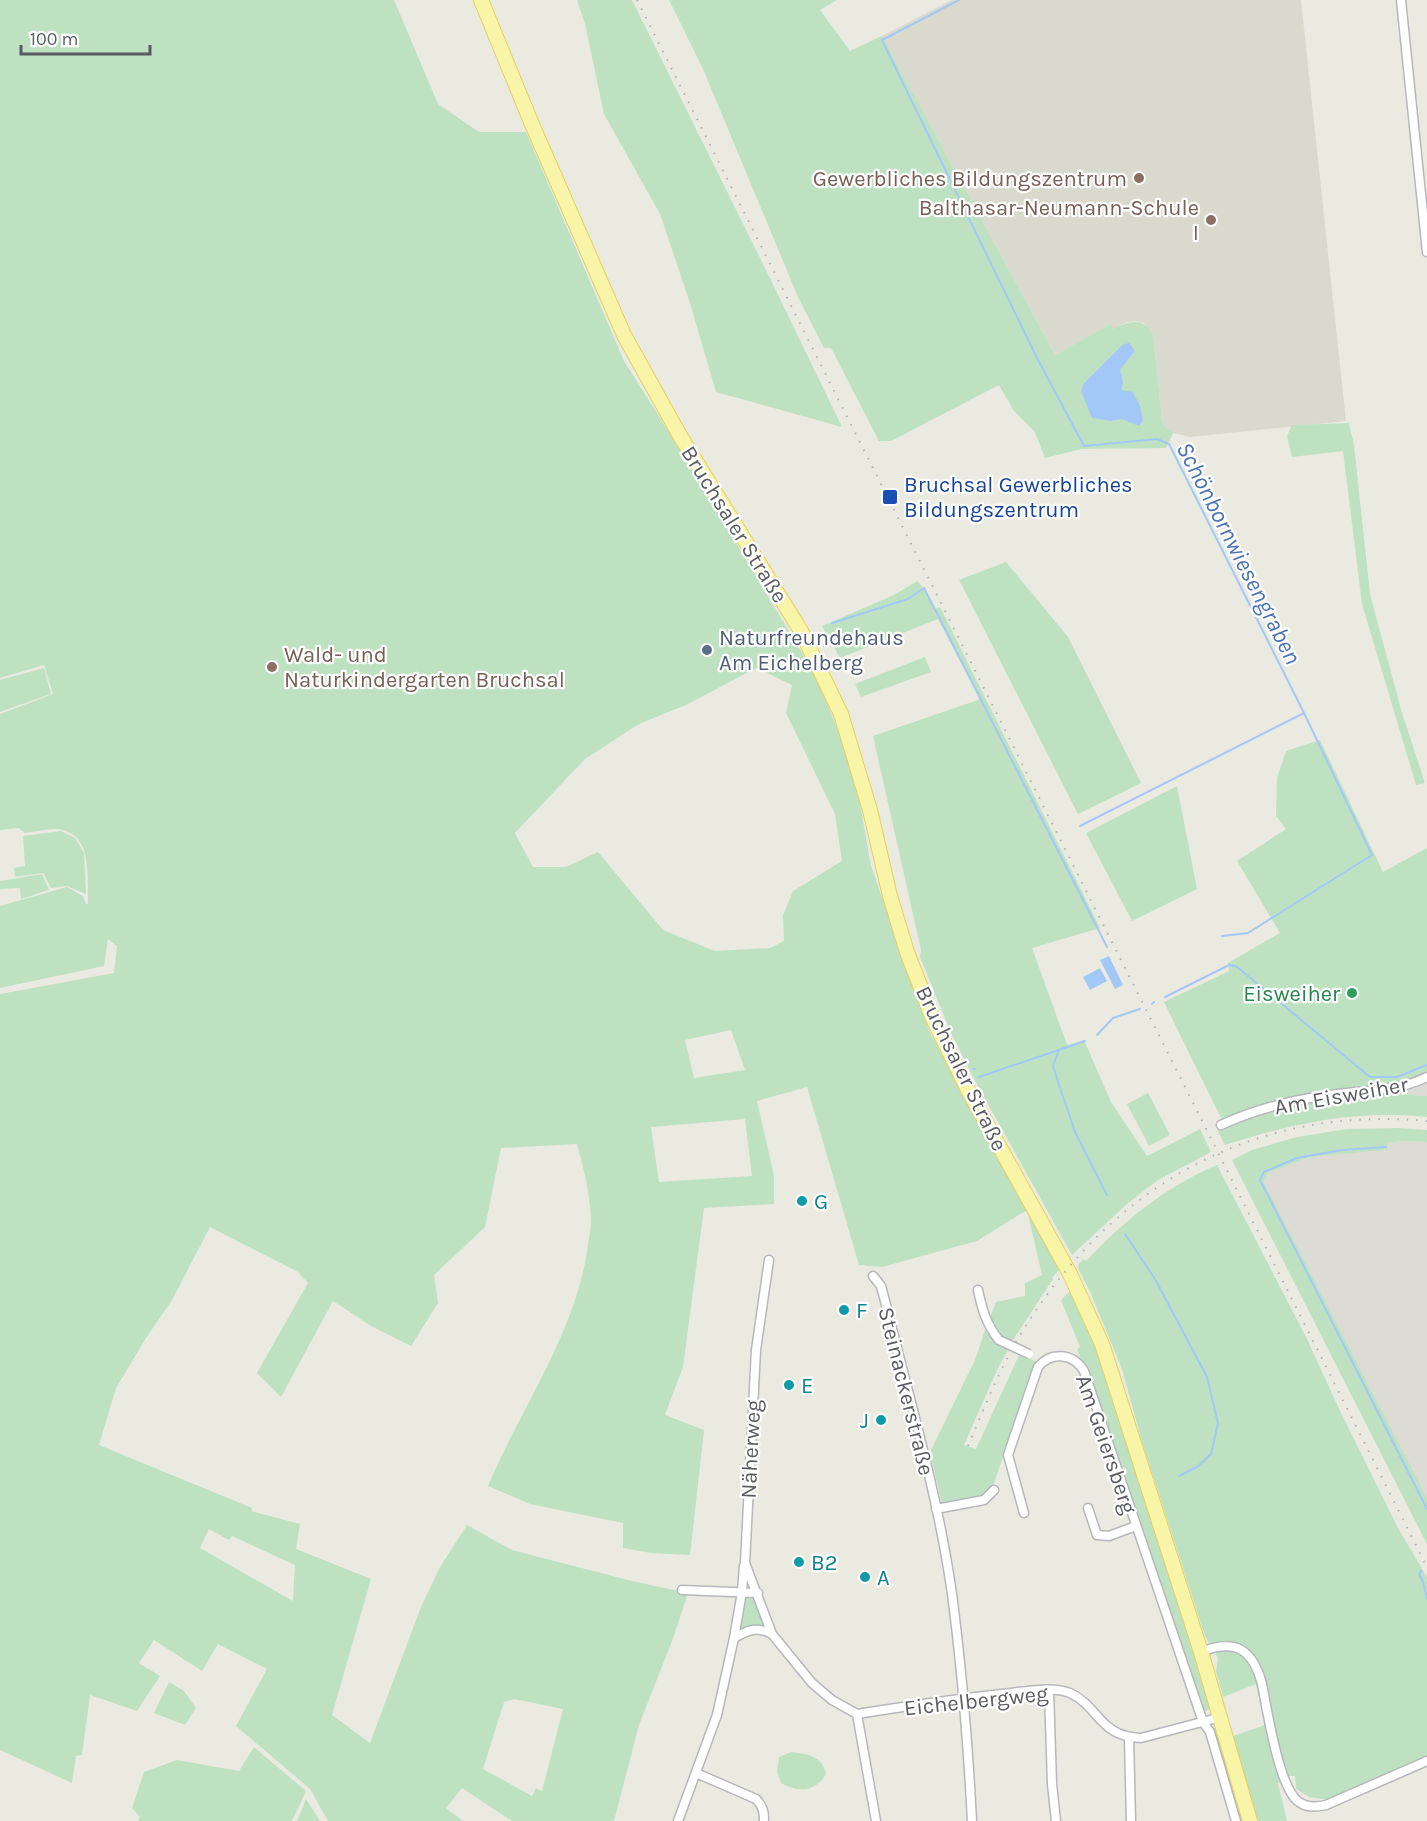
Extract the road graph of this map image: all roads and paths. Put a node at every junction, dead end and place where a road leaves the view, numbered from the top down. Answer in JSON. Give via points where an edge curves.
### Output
{"nodes":[{"id":1,"x":481,"y":0,"type":"edge"},
{"id":2,"x":1401,"y":0,"type":"edge"},
{"id":3,"x":1423,"y":174,"type":"edge"},
{"id":4,"x":1427,"y":252,"type":"edge"},
{"id":5,"x":1427,"y":1077,"type":"edge"},
{"id":6,"x":1221,"y":1125,"type":"dead end"},
{"id":7,"x":769,"y":1260,"type":"dead end"},
{"id":8,"x":873,"y":1276,"type":"dead end"},
{"id":9,"x":978,"y":1290,"type":"dead end"},
{"id":10,"x":1043,"y":1360,"type":"junction"},
{"id":11,"x":994,"y":1490,"type":"dead end"},
{"id":12,"x":1088,"y":1508,"type":"dead end"},
{"id":13,"x":936,"y":1509,"type":"junction"},
{"id":14,"x":1024,"y":1513,"type":"dead end"},
{"id":15,"x":1137,"y":1526,"type":"junction"},
{"id":16,"x":745,"y":1563,"type":"junction"},
{"id":17,"x":682,"y":1590,"type":"dead end"},
{"id":18,"x":742,"y":1592,"type":"junction"},
{"id":19,"x":758,"y":1593,"type":"junction"},
{"id":20,"x":772,"y":1634,"type":"junction"},
{"id":21,"x":734,"y":1638,"type":"junction"},
{"id":22,"x":1201,"y":1652,"type":"junction"},
{"id":23,"x":1049,"y":1690,"type":"junction"},
{"id":24,"x":964,"y":1697,"type":"junction"},
{"id":25,"x":857,"y":1714,"type":"junction"},
{"id":26,"x":1221,"y":1717,"type":"junction"},
{"id":27,"x":1203,"y":1722,"type":"junction"},
{"id":28,"x":1129,"y":1738,"type":"junction"},
{"id":29,"x":1427,"y":1761,"type":"edge"},
{"id":30,"x":696,"y":1773,"type":"junction"},
{"id":31,"x":678,"y":1821,"type":"edge"},
{"id":32,"x":764,"y":1821,"type":"edge"},
{"id":33,"x":876,"y":1821,"type":"edge"},
{"id":34,"x":972,"y":1821,"type":"edge"},
{"id":35,"x":1056,"y":1821,"type":"edge"},
{"id":36,"x":1131,"y":1821,"type":"edge"},
{"id":37,"x":1236,"y":1821,"type":"edge"},
{"id":38,"x":1250,"y":1821,"type":"edge"}],
"edges":[{"from":1,"to":22,"type":"main road","name":"Bruchsaler Straße","via":[[624,334],[679,434],[797,624],[827,681],[845,725],[890,896],[928,1008],[1070,1274],[1102,1344]]},
{"from":2,"to":3,"type":"street"},
{"from":3,"to":4,"type":"street"},
{"from":5,"to":6,"type":"street","name":"Am Eisweiher","via":[[1390,1089],[1297,1100]]},
{"from":7,"to":16,"type":"street","name":"Näherweg","via":[[756,1350]]},
{"from":8,"to":13,"type":"street","name":"Steinackerstraße","via":[[885,1301]]},
{"from":9,"to":10,"type":"street","name":"Am Geiersberg","bridge":true,"via":[[983,1313],[999,1340]]},
{"from":10,"to":14,"type":"street","name":"Am Geiersberg","via":[[1008,1455]]},
{"from":10,"to":15,"type":"street","name":"Am Geiersberg","via":[[1067,1357],[1078,1361],[1084,1371]]},
{"from":11,"to":13,"type":"street","via":[[984,1500]]},
{"from":12,"to":15,"type":"street","name":"Am Geiersberg","via":[[1094,1531],[1101,1536]]},
{"from":13,"to":24,"type":"street","name":"Steinackerstraße","via":[[952,1593]]},
{"from":15,"to":27,"type":"street","name":"Am Geiersberg"},
{"from":16,"to":18,"type":"street"},
{"from":16,"to":19,"type":"street","name":"Näherweg"},
{"from":17,"to":18,"type":"street"},
{"from":18,"to":19,"type":"street"},
{"from":18,"to":21,"type":"street"},
{"from":19,"to":20,"type":"street","name":"Näherweg"},
{"from":20,"to":21,"type":"street","via":[[753,1629]]},
{"from":20,"to":25,"type":"street","name":"Näherweg","via":[[812,1683]]},
{"from":21,"to":30,"type":"street","via":[[717,1714]]},
{"from":22,"to":26,"type":"main road","name":"Bruchsaler Straße"},
{"from":22,"to":29,"type":"street","via":[[1235,1648],[1247,1652],[1253,1660],[1282,1773],[1296,1801],[1302,1804],[1326,1805]]},
{"from":23,"to":24,"type":"street","name":"Eichelbergweg"},
{"from":23,"to":28,"type":"street","name":"Eichelbergweg","via":[[1070,1693],[1113,1731]]},
{"from":23,"to":35,"type":"street"},
{"from":24,"to":25,"type":"street","name":"Eichelbergweg"},
{"from":24,"to":34,"type":"street","name":"Steinackerstraße"},
{"from":25,"to":33,"type":"street"},
{"from":26,"to":27,"type":"street"},
{"from":26,"to":38,"type":"main road","name":"Bruchsaler Straße"},
{"from":27,"to":28,"type":"street"},
{"from":27,"to":37,"type":"street","name":"Am Geiersberg","via":[[1210,1732]]},
{"from":28,"to":36,"type":"street"},
{"from":30,"to":31,"type":"street"},
{"from":30,"to":32,"type":"street","via":[[761,1803]]}]}
